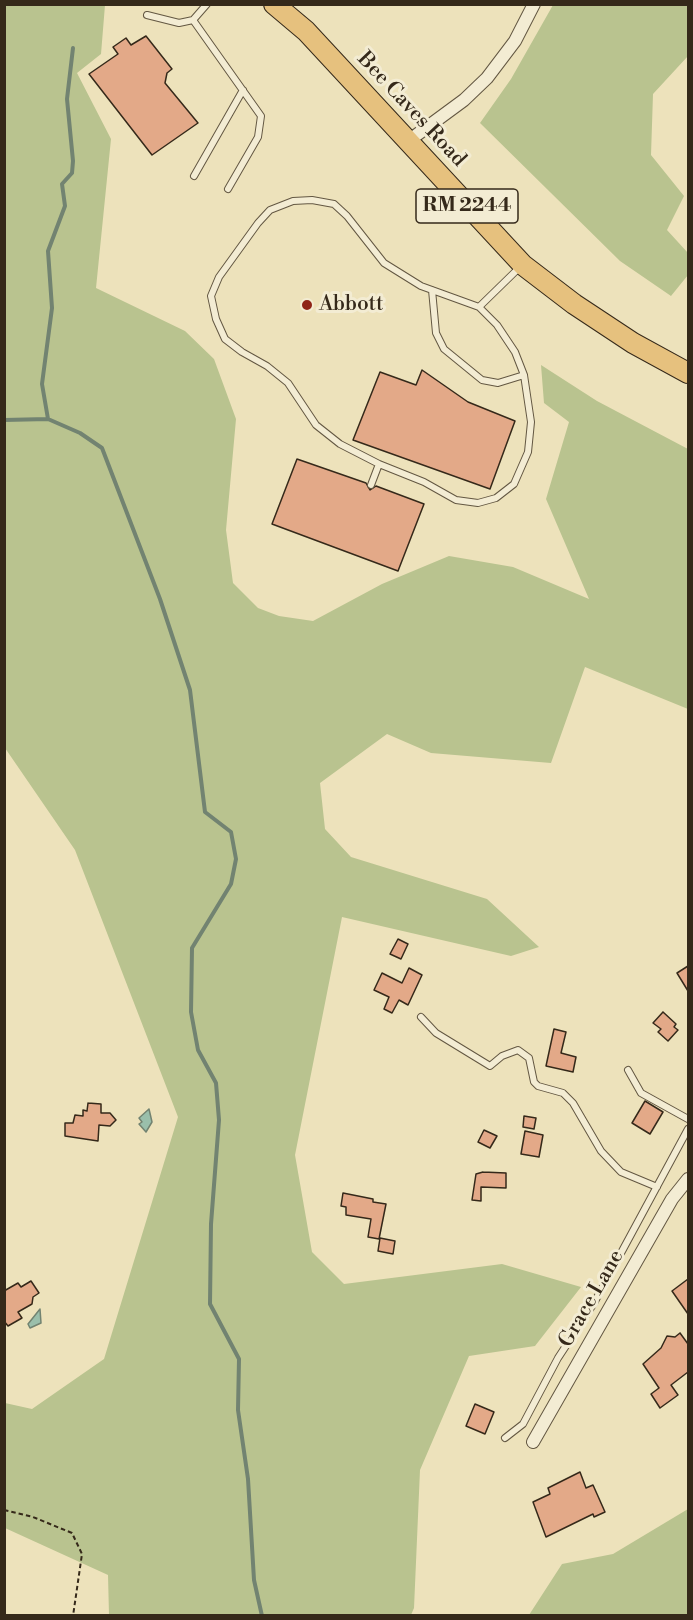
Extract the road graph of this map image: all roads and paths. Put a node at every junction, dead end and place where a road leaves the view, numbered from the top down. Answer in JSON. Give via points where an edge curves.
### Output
{"nodes":[{"id":1,"x":207,"y":4,"type":"edge"},
{"id":2,"x":274,"y":4,"type":"edge"},
{"id":3,"x":534,"y":4,"type":"edge"},
{"id":4,"x":147,"y":15,"type":"dead end"},
{"id":5,"x":193,"y":20,"type":"junction"},
{"id":6,"x":243,"y":90,"type":"junction"},
{"id":7,"x":407,"y":142,"type":"junction"},
{"id":8,"x":194,"y":176,"type":"dead end"},
{"id":9,"x":228,"y":189,"type":"dead end"},
{"id":10,"x":523,"y":265,"type":"junction"},
{"id":11,"x":432,"y":290,"type":"junction"},
{"id":12,"x":479,"y":307,"type":"junction"},
{"id":13,"x":688,"y":373,"type":"edge"},
{"id":14,"x":524,"y":375,"type":"junction"},
{"id":15,"x":379,"y":464,"type":"junction"},
{"id":16,"x":371,"y":485,"type":"dead end"},
{"id":17,"x":421,"y":1017,"type":"dead end"},
{"id":18,"x":628,"y":1070,"type":"dead end"},
{"id":19,"x":688,"y":1119,"type":"edge"},
{"id":20,"x":688,"y":1129,"type":"edge"},
{"id":21,"x":688,"y":1179,"type":"edge"},
{"id":22,"x":657,"y":1187,"type":"junction"},
{"id":23,"x":505,"y":1438,"type":"dead end"},
{"id":24,"x":533,"y":1442,"type":"dead end"},
{"id":25,"x":4,"y":1510,"type":"edge"},
{"id":26,"x":74,"y":1616,"type":"edge"}],
"edges":[{"from":1,"to":5,"type":"lane"},
{"from":2,"to":7,"type":"main road","name":"Bee Caves Road","number":"RM 2244","via":[[306,31]]},
{"from":3,"to":7,"type":"street","via":[[515,41],[488,78]]},
{"from":4,"to":5,"type":"lane","via":[[179,23]]},
{"from":5,"to":6,"type":"lane"},
{"from":6,"to":8,"type":"lane"},
{"from":6,"to":9,"type":"lane","via":[[261,116],[258,137]]},
{"from":7,"to":10,"type":"main road","name":"Bee Caves Road","number":"RM 2244"},
{"from":10,"to":12,"type":"lane"},
{"from":10,"to":13,"type":"main road","name":"Bee Caves Road","number":"RM 2244","via":[[623,337]]},
{"from":11,"to":12,"type":"lane"},
{"from":11,"to":14,"type":"lane","via":[[436,333],[444,349],[482,380],[498,383]]},
{"from":11,"to":15,"type":"lane","via":[[384,263],[334,204],[312,200],[293,201],[270,210],[219,277],[212,296],[225,339],[288,383],[316,425],[340,444]]},
{"from":12,"to":14,"type":"lane","via":[[515,352]]},
{"from":14,"to":15,"type":"lane","via":[[531,414],[528,452],[514,484],[496,498],[478,503],[456,500]]},
{"from":15,"to":16,"type":"lane"},
{"from":17,"to":22,"type":"lane","via":[[436,1033],[490,1066],[518,1050],[529,1058],[534,1082],[563,1093],[573,1103],[601,1151],[621,1173]]},
{"from":18,"to":19,"type":"lane","via":[[641,1093]]},
{"from":20,"to":22,"type":"lane"},
{"from":21,"to":24,"type":"street","name":"Grace Lane","via":[[672,1199]]},
{"from":22,"to":23,"type":"lane","via":[[523,1424]]},
{"from":25,"to":26,"type":"path","via":[[33,1516],[72,1533],[82,1554]]}]}
